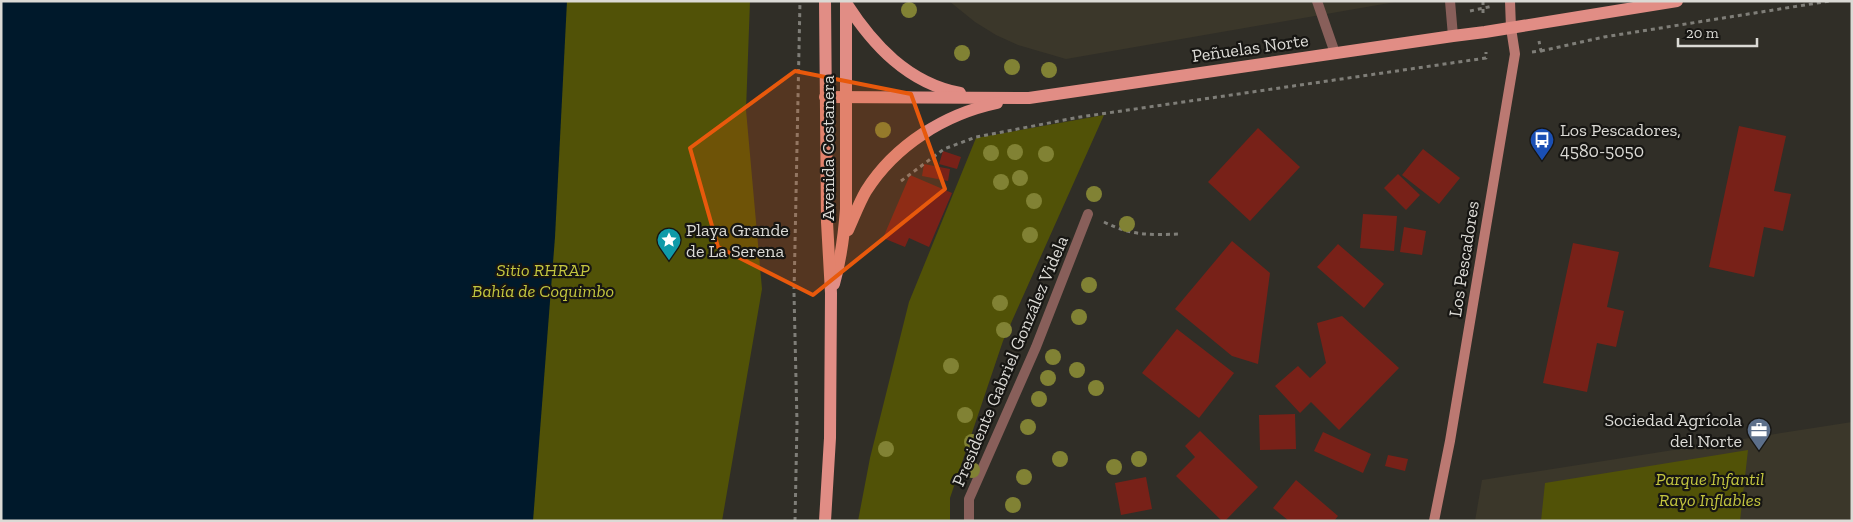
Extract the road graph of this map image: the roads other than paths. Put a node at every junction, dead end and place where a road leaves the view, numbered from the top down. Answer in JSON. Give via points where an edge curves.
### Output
{"nodes":[{"id":1,"x":825,"y":1,"type":"edge"},
{"id":2,"x":1317,"y":1,"type":"edge"},
{"id":3,"x":1450,"y":1,"type":"edge"},
{"id":4,"x":1678,"y":1,"type":"edge"},
{"id":5,"x":846,"y":2,"type":"edge"},
{"id":6,"x":1510,"y":2,"type":"edge"},
{"id":7,"x":1511,"y":28,"type":"junction"},
{"id":8,"x":1453,"y":36,"type":"junction"},
{"id":9,"x":1335,"y":53,"type":"junction"},
{"id":10,"x":845,"y":97,"type":"junction"},
{"id":11,"x":980,"y":97,"type":"junction"},
{"id":12,"x":826,"y":98,"type":"junction"},
{"id":13,"x":1029,"y":98,"type":"junction"},
{"id":14,"x":1088,"y":214,"type":"road end"},
{"id":15,"x":844,"y":237,"type":"junction"},
{"id":16,"x":831,"y":293,"type":"junction"},
{"id":17,"x":825,"y":521,"type":"edge"},
{"id":18,"x":969,"y":521,"type":"edge"},
{"id":19,"x":1434,"y":521,"type":"edge"}],
"edges":[{"from":1,"to":12,"type":"main road","name":"Avenida Costanera"},
{"from":2,"to":9,"type":"street"},
{"from":3,"to":8,"type":"street"},
{"from":4,"to":7,"type":"main road","name":"Peñuelas Norte"},
{"from":5,"to":10,"type":"main road","name":"Avenida Costanera"},
{"from":5,"to":11,"type":"main road","via":[[868,34],[895,62],[934,86]]},
{"from":6,"to":7,"type":"street","name":"Los Pescadores"},
{"from":7,"to":8,"type":"main road","name":"Peñuelas Norte"},
{"from":7,"to":19,"type":"street","name":"Los Pescadores","via":[[1514,54]]},
{"from":8,"to":9,"type":"main road","name":"Peñuelas Norte"},
{"from":9,"to":13,"type":"main road","name":"Peñuelas Norte"},
{"from":10,"to":11,"type":"main road","name":"Peñuelas Norte"},
{"from":10,"to":12,"type":"main road","name":"Peñuelas Norte"},
{"from":10,"to":15,"type":"main road","name":"Avenida Costanera"},
{"from":11,"to":13,"type":"main road","name":"Peñuelas Norte"},
{"from":12,"to":16,"type":"main road","name":"Avenida Costanera"},
{"from":13,"to":15,"type":"main road","via":[[982,106],[938,124],[903,149],[865,192]]},
{"from":14,"to":18,"type":"street","name":"Presidente Gabriel González Videla","via":[[1036,347],[969,499]]},
{"from":15,"to":16,"type":"main road","name":"Avenida Costanera"},
{"from":16,"to":17,"type":"main road","name":"Avenida Costanera","via":[[830,438]]}]}
